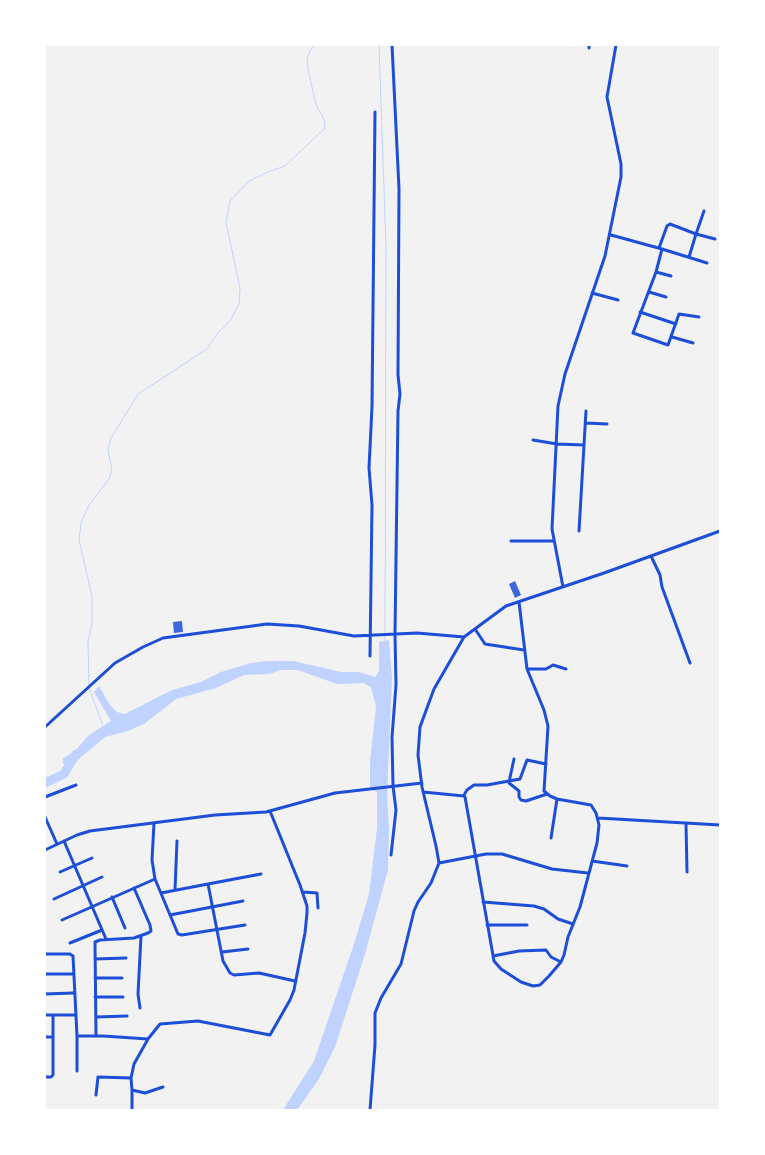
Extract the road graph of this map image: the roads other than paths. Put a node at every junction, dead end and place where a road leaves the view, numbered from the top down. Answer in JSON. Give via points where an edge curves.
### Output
{"nodes":[{"id":1,"x":392,"y":45,"type":"edge"},
{"id":2,"x":616,"y":45,"type":"edge"},
{"id":3,"x":375,"y":112,"type":"dead end"},
{"id":4,"x":704,"y":212,"type":"dead end"},
{"id":5,"x":696,"y":234,"type":"junction"},
{"id":6,"x":610,"y":235,"type":"junction"},
{"id":7,"x":715,"y":239,"type":"dead end"},
{"id":8,"x":661,"y":249,"type":"junction"},
{"id":9,"x":689,"y":257,"type":"junction"},
{"id":10,"x":706,"y":263,"type":"dead end"},
{"id":11,"x":656,"y":272,"type":"junction"},
{"id":12,"x":671,"y":276,"type":"dead end"},
{"id":13,"x":649,"y":292,"type":"junction"},
{"id":14,"x":592,"y":293,"type":"junction"},
{"id":15,"x":666,"y":297,"type":"dead end"},
{"id":16,"x":618,"y":300,"type":"dead end"},
{"id":17,"x":640,"y":312,"type":"junction"},
{"id":18,"x":699,"y":317,"type":"dead end"},
{"id":19,"x":676,"y":324,"type":"junction"},
{"id":20,"x":672,"y":337,"type":"junction"},
{"id":21,"x":692,"y":343,"type":"dead end"},
{"id":22,"x":586,"y":410,"type":"dead end"},
{"id":23,"x":586,"y":423,"type":"junction"},
{"id":24,"x":607,"y":424,"type":"dead end"},
{"id":25,"x":533,"y":440,"type":"dead end"},
{"id":26,"x":557,"y":444,"type":"junction"},
{"id":27,"x":584,"y":445,"type":"junction"},
{"id":28,"x":579,"y":531,"type":"dead end"},
{"id":29,"x":720,"y":531,"type":"edge"},
{"id":30,"x":511,"y":541,"type":"dead end"},
{"id":31,"x":554,"y":541,"type":"junction"},
{"id":32,"x":651,"y":556,"type":"junction"},
{"id":33,"x":563,"y":587,"type":"junction"},
{"id":34,"x":518,"y":602,"type":"junction"},
{"id":35,"x":475,"y":629,"type":"junction"},
{"id":36,"x":393,"y":634,"type":"junction"},
{"id":37,"x":372,"y":636,"type":"junction"},
{"id":38,"x":464,"y":637,"type":"junction"},
{"id":39,"x":524,"y":650,"type":"junction"},
{"id":40,"x":370,"y":656,"type":"dead end"},
{"id":41,"x":690,"y":663,"type":"dead end"},
{"id":42,"x":527,"y":669,"type":"junction"},
{"id":43,"x":566,"y":669,"type":"dead end"},
{"id":44,"x":45,"y":726,"type":"edge"},
{"id":45,"x":514,"y":759,"type":"dead end"},
{"id":46,"x":546,"y":764,"type":"junction"},
{"id":47,"x":508,"y":782,"type":"junction"},
{"id":48,"x":422,"y":783,"type":"junction"},
{"id":49,"x":76,"y":785,"type":"dead end"},
{"id":50,"x":391,"y":786,"type":"junction"},
{"id":51,"x":423,"y":792,"type":"junction"},
{"id":52,"x":547,"y":794,"type":"junction"},
{"id":53,"x":464,"y":796,"type":"junction"},
{"id":54,"x":45,"y":797,"type":"edge"},
{"id":55,"x":557,"y":799,"type":"junction"},
{"id":56,"x":270,"y":812,"type":"junction"},
{"id":57,"x":45,"y":817,"type":"edge"},
{"id":58,"x":598,"y":818,"type":"junction"},
{"id":59,"x":154,"y":823,"type":"junction"},
{"id":60,"x":686,"y":823,"type":"junction"},
{"id":61,"x":720,"y":825,"type":"edge"},
{"id":62,"x":550,"y":838,"type":"dead end"},
{"id":63,"x":64,"y":841,"type":"junction"},
{"id":64,"x":177,"y":841,"type":"dead end"},
{"id":65,"x":57,"y":844,"type":"junction"},
{"id":66,"x":45,"y":850,"type":"edge"},
{"id":67,"x":391,"y":855,"type":"dead end"},
{"id":68,"x":475,"y":856,"type":"junction"},
{"id":69,"x":92,"y":858,"type":"dead end"},
{"id":70,"x":592,"y":861,"type":"junction"},
{"id":71,"x":439,"y":863,"type":"junction"},
{"id":72,"x":74,"y":865,"type":"junction"},
{"id":73,"x":627,"y":866,"type":"dead end"},
{"id":74,"x":60,"y":872,"type":"dead end"},
{"id":75,"x":687,"y":872,"type":"dead end"},
{"id":76,"x":588,"y":873,"type":"junction"},
{"id":77,"x":261,"y":874,"type":"dead end"},
{"id":78,"x":102,"y":877,"type":"dead end"},
{"id":79,"x":155,"y":879,"type":"junction"},
{"id":80,"x":208,"y":884,"type":"junction"},
{"id":81,"x":83,"y":886,"type":"junction"},
{"id":82,"x":134,"y":888,"type":"junction"},
{"id":83,"x":175,"y":890,"type":"junction"},
{"id":84,"x":303,"y":892,"type":"junction"},
{"id":85,"x":161,"y":893,"type":"junction"},
{"id":86,"x":112,"y":897,"type":"junction"},
{"id":87,"x":54,"y":899,"type":"dead end"},
{"id":88,"x":243,"y":901,"type":"dead end"},
{"id":89,"x":483,"y":902,"type":"junction"},
{"id":90,"x":92,"y":906,"type":"junction"},
{"id":91,"x":213,"y":907,"type":"junction"},
{"id":92,"x":318,"y":908,"type":"dead end"},
{"id":93,"x":170,"y":915,"type":"junction"},
{"id":94,"x":62,"y":920,"type":"dead end"},
{"id":95,"x":573,"y":924,"type":"junction"},
{"id":96,"x":245,"y":925,"type":"dead end"},
{"id":97,"x":487,"y":925,"type":"junction"},
{"id":98,"x":527,"y":925,"type":"dead end"},
{"id":99,"x":125,"y":928,"type":"dead end"},
{"id":100,"x":102,"y":930,"type":"junction"},
{"id":101,"x":217,"y":930,"type":"junction"},
{"id":102,"x":140,"y":936,"type":"junction"},
{"id":103,"x":106,"y":939,"type":"junction"},
{"id":104,"x":70,"y":943,"type":"dead end"},
{"id":105,"x":248,"y":949,"type":"dead end"},
{"id":106,"x":222,"y":952,"type":"junction"},
{"id":107,"x":45,"y":954,"type":"edge"},
{"id":108,"x":492,"y":956,"type":"junction"},
{"id":109,"x":126,"y":958,"type":"dead end"},
{"id":110,"x":95,"y":959,"type":"junction"},
{"id":111,"x":561,"y":962,"type":"junction"},
{"id":112,"x":45,"y":974,"type":"edge"},
{"id":113,"x":74,"y":974,"type":"junction"},
{"id":114,"x":95,"y":978,"type":"junction"},
{"id":115,"x":122,"y":978,"type":"dead end"},
{"id":116,"x":296,"y":981,"type":"junction"},
{"id":117,"x":74,"y":993,"type":"junction"},
{"id":118,"x":45,"y":994,"type":"edge"},
{"id":119,"x":95,"y":997,"type":"junction"},
{"id":120,"x":123,"y":997,"type":"dead end"},
{"id":121,"x":140,"y":1008,"type":"dead end"},
{"id":122,"x":45,"y":1015,"type":"edge"},
{"id":123,"x":75,"y":1015,"type":"junction"},
{"id":124,"x":53,"y":1016,"type":"junction"},
{"id":125,"x":127,"y":1016,"type":"dead end"},
{"id":126,"x":96,"y":1017,"type":"junction"},
{"id":127,"x":77,"y":1036,"type":"junction"},
{"id":128,"x":96,"y":1036,"type":"junction"},
{"id":129,"x":45,"y":1037,"type":"edge"},
{"id":130,"x":53,"y":1037,"type":"junction"},
{"id":131,"x":148,"y":1039,"type":"junction"},
{"id":132,"x":77,"y":1071,"type":"dead end"},
{"id":133,"x":45,"y":1077,"type":"edge"},
{"id":134,"x":131,"y":1078,"type":"junction"},
{"id":135,"x":163,"y":1087,"type":"dead end"},
{"id":136,"x":132,"y":1090,"type":"junction"},
{"id":137,"x":96,"y":1095,"type":"dead end"},
{"id":138,"x":132,"y":1110,"type":"edge"},
{"id":139,"x":370,"y":1110,"type":"edge"}],
"edges":[{"from":1,"to":36,"type":"street","via":[[399,189],[400,394]]},
{"from":2,"to":6,"type":"street","via":[[607,97],[622,173]]},
{"from":3,"to":37,"type":"street","via":[[369,468]]},
{"from":4,"to":5,"type":"street"},
{"from":5,"to":7,"type":"street"},
{"from":5,"to":8,"type":"street","via":[[669,224]]},
{"from":5,"to":9,"type":"street"},
{"from":6,"to":8,"type":"street"},
{"from":6,"to":14,"type":"street"},
{"from":8,"to":9,"type":"street"},
{"from":8,"to":11,"type":"street"},
{"from":9,"to":10,"type":"street"},
{"from":11,"to":12,"type":"street"},
{"from":11,"to":13,"type":"street"},
{"from":13,"to":15,"type":"street"},
{"from":13,"to":17,"type":"street"},
{"from":14,"to":16,"type":"street"},
{"from":14,"to":26,"type":"street","via":[[561,387]]},
{"from":17,"to":19,"type":"street"},
{"from":17,"to":20,"type":"street","via":[[634,334],[667,345]]},
{"from":18,"to":19,"type":"street","via":[[680,313]]},
{"from":19,"to":20,"type":"street"},
{"from":20,"to":21,"type":"street"},
{"from":22,"to":23,"type":"street"},
{"from":23,"to":24,"type":"street"},
{"from":23,"to":27,"type":"street"},
{"from":25,"to":26,"type":"street"},
{"from":26,"to":27,"type":"street"},
{"from":26,"to":31,"type":"street","via":[[552,518]]},
{"from":27,"to":28,"type":"street"},
{"from":29,"to":32,"type":"street"},
{"from":30,"to":31,"type":"street"},
{"from":31,"to":33,"type":"street"},
{"from":32,"to":33,"type":"street"},
{"from":32,"to":41,"type":"street"},
{"from":33,"to":34,"type":"street"},
{"from":34,"to":35,"type":"street","via":[[498,610]]},
{"from":34,"to":39,"type":"street"},
{"from":35,"to":38,"type":"street"},
{"from":35,"to":39,"type":"street","via":[[485,644]]},
{"from":36,"to":37,"type":"street"},
{"from":36,"to":38,"type":"street"},
{"from":36,"to":50,"type":"street","via":[[396,685]]},
{"from":37,"to":40,"type":"street"},
{"from":37,"to":44,"type":"street","via":[[267,624],[171,636],[115,663]]},
{"from":38,"to":48,"type":"street","via":[[434,689],[422,720],[418,748]]},
{"from":39,"to":42,"type":"street"},
{"from":42,"to":43,"type":"street","via":[[553,665]]},
{"from":42,"to":46,"type":"street","via":[[548,726]]},
{"from":45,"to":47,"type":"street"},
{"from":46,"to":47,"type":"street","via":[[527,760],[521,778]]},
{"from":46,"to":52,"type":"street","via":[[544,786]]},
{"from":47,"to":52,"type":"street","via":[[519,791],[522,800]]},
{"from":47,"to":53,"type":"street","via":[[474,785]]},
{"from":48,"to":50,"type":"street"},
{"from":48,"to":51,"type":"street"},
{"from":49,"to":54,"type":"street"},
{"from":50,"to":56,"type":"street","via":[[335,793]]},
{"from":50,"to":67,"type":"street","via":[[396,810]]},
{"from":51,"to":53,"type":"street"},
{"from":51,"to":71,"type":"street"},
{"from":52,"to":55,"type":"street"},
{"from":53,"to":68,"type":"street"},
{"from":55,"to":58,"type":"street","via":[[591,805]]},
{"from":55,"to":62,"type":"street"},
{"from":56,"to":59,"type":"street"},
{"from":56,"to":84,"type":"street"},
{"from":57,"to":65,"type":"street"},
{"from":58,"to":60,"type":"street"},
{"from":58,"to":70,"type":"street","via":[[598,837]]},
{"from":59,"to":63,"type":"street","via":[[90,831]]},
{"from":59,"to":79,"type":"street","via":[[152,860]]},
{"from":60,"to":61,"type":"street"},
{"from":60,"to":75,"type":"street"},
{"from":63,"to":65,"type":"street"},
{"from":63,"to":72,"type":"street"},
{"from":64,"to":83,"type":"street"},
{"from":65,"to":66,"type":"street"},
{"from":68,"to":71,"type":"street"},
{"from":68,"to":76,"type":"street","via":[[502,854],[552,869]]},
{"from":68,"to":89,"type":"street"},
{"from":69,"to":72,"type":"street"},
{"from":70,"to":73,"type":"street"},
{"from":70,"to":76,"type":"street"},
{"from":71,"to":139,"type":"street","via":[[414,911],[401,964],[375,1013],[376,1045]]},
{"from":72,"to":74,"type":"street"},
{"from":72,"to":81,"type":"street"},
{"from":76,"to":95,"type":"street"},
{"from":77,"to":80,"type":"street"},
{"from":78,"to":81,"type":"street"},
{"from":79,"to":82,"type":"street"},
{"from":79,"to":85,"type":"street"},
{"from":80,"to":83,"type":"street"},
{"from":80,"to":91,"type":"street"},
{"from":81,"to":87,"type":"street"},
{"from":81,"to":90,"type":"street"},
{"from":82,"to":86,"type":"street"},
{"from":82,"to":102,"type":"street","via":[[151,927],[150,932]]},
{"from":83,"to":85,"type":"street"},
{"from":84,"to":92,"type":"street","via":[[317,893]]},
{"from":84,"to":116,"type":"street","via":[[307,917]]},
{"from":85,"to":93,"type":"street"},
{"from":86,"to":90,"type":"street"},
{"from":86,"to":99,"type":"street"},
{"from":88,"to":91,"type":"street"},
{"from":89,"to":95,"type":"street","via":[[534,906]]},
{"from":89,"to":97,"type":"street"},
{"from":90,"to":94,"type":"street"},
{"from":90,"to":100,"type":"street"},
{"from":91,"to":93,"type":"street"},
{"from":91,"to":101,"type":"street"},
{"from":93,"to":101,"type":"street","via":[[179,935]]},
{"from":95,"to":111,"type":"street"},
{"from":96,"to":101,"type":"street"},
{"from":97,"to":98,"type":"street"},
{"from":97,"to":108,"type":"street"},
{"from":100,"to":103,"type":"street"},
{"from":100,"to":104,"type":"street"},
{"from":101,"to":106,"type":"street"},
{"from":102,"to":103,"type":"street"},
{"from":102,"to":121,"type":"street"},
{"from":103,"to":110,"type":"street","via":[[96,941]]},
{"from":105,"to":106,"type":"street"},
{"from":106,"to":116,"type":"street","via":[[223,961],[232,974],[256,973]]},
{"from":107,"to":113,"type":"street","via":[[72,955]]},
{"from":108,"to":111,"type":"street","via":[[546,950]]},
{"from":108,"to":111,"type":"street","via":[[501,969],[520,982],[533,986],[545,981]]},
{"from":109,"to":110,"type":"street"},
{"from":110,"to":114,"type":"street"},
{"from":112,"to":113,"type":"street"},
{"from":113,"to":117,"type":"street"},
{"from":114,"to":115,"type":"street"},
{"from":114,"to":119,"type":"street"},
{"from":116,"to":131,"type":"street","via":[[290,1000],[268,1035],[198,1021],[160,1024]]},
{"from":117,"to":118,"type":"street"},
{"from":117,"to":123,"type":"street"},
{"from":119,"to":120,"type":"street"},
{"from":119,"to":126,"type":"street"},
{"from":122,"to":124,"type":"street"},
{"from":123,"to":124,"type":"street"},
{"from":123,"to":127,"type":"street"},
{"from":124,"to":130,"type":"street"},
{"from":125,"to":126,"type":"street"},
{"from":126,"to":128,"type":"street"},
{"from":127,"to":128,"type":"street"},
{"from":127,"to":132,"type":"street"},
{"from":128,"to":131,"type":"street"},
{"from":129,"to":130,"type":"street"},
{"from":130,"to":133,"type":"street","via":[[53,1075]]},
{"from":131,"to":134,"type":"street","via":[[134,1064]]},
{"from":134,"to":136,"type":"street"},
{"from":134,"to":137,"type":"street","via":[[98,1077]]},
{"from":135,"to":136,"type":"street","via":[[145,1093]]},
{"from":136,"to":138,"type":"street"}]}
